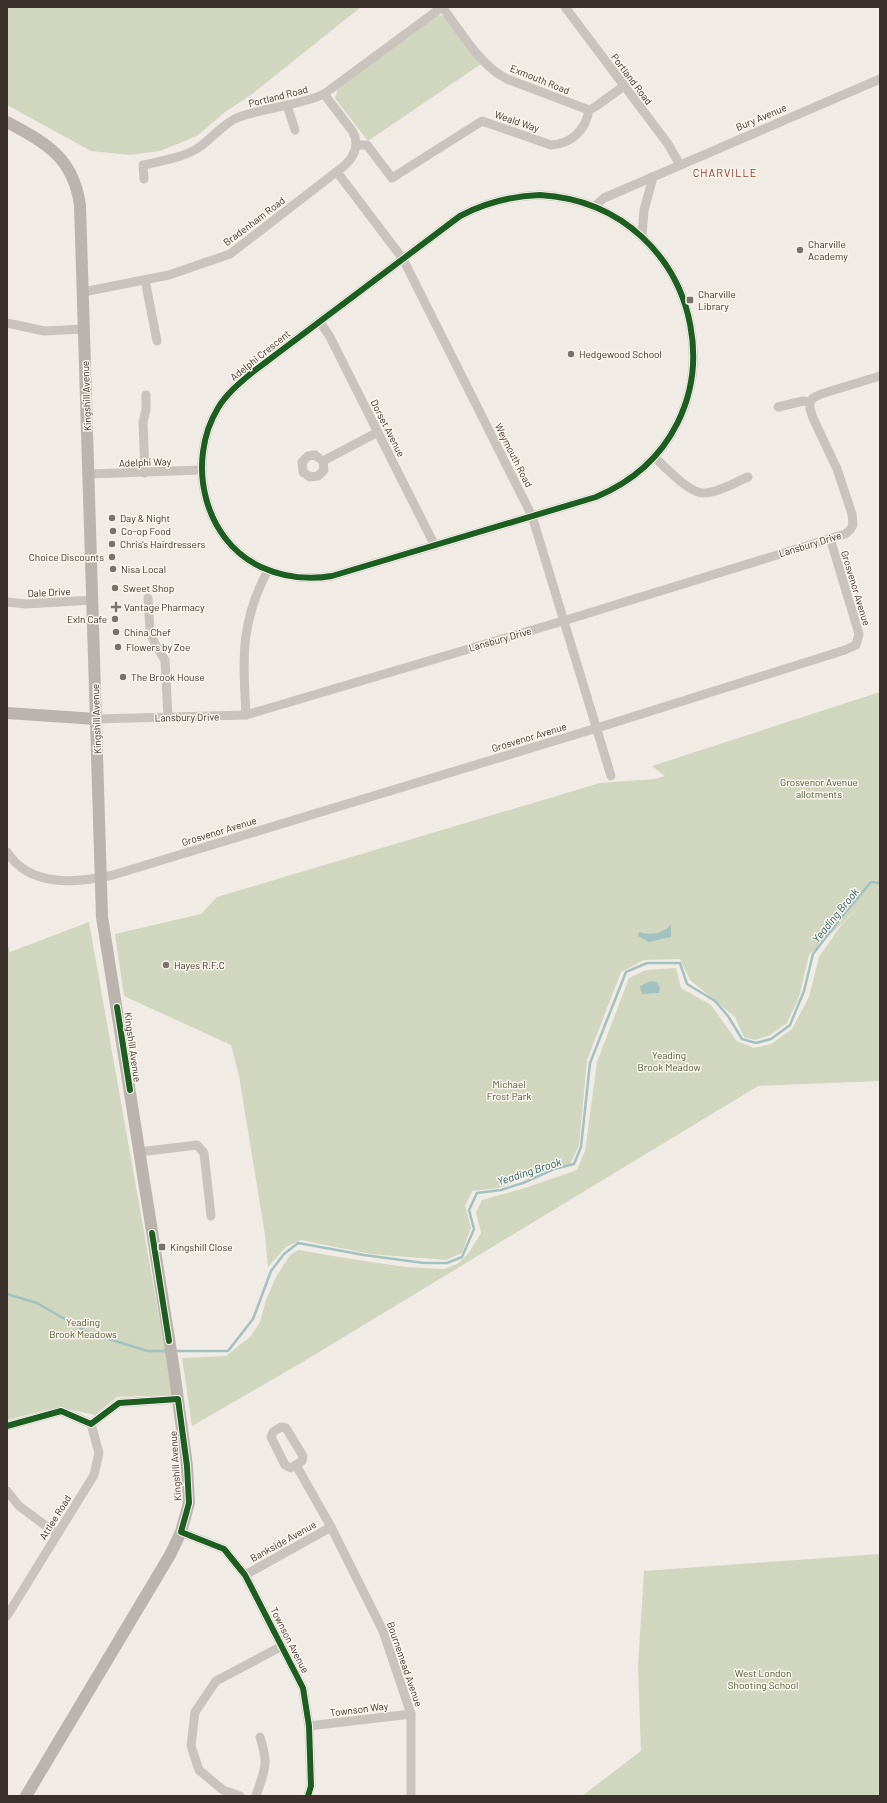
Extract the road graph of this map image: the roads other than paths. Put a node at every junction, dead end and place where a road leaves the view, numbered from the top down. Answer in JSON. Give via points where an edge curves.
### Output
{"nodes":[{"id":1,"x":442,"y":7,"type":"edge"},
{"id":2,"x":565,"y":7,"type":"edge"},
{"id":3,"x":880,"y":79,"type":"edge"},
{"id":4,"x":624,"y":86,"type":"junction"},
{"id":5,"x":324,"y":94,"type":"junction"},
{"id":6,"x":287,"y":105,"type":"junction"},
{"id":7,"x":588,"y":110,"type":"junction"},
{"id":8,"x":7,"y":122,"type":"edge"},
{"id":9,"x":295,"y":130,"type":"dead end"},
{"id":10,"x":356,"y":145,"type":"junction"},
{"id":11,"x":680,"y":165,"type":"junction"},
{"id":12,"x":337,"y":172,"type":"junction"},
{"id":13,"x":651,"y":177,"type":"junction"},
{"id":14,"x":144,"y":180,"type":"dead end"},
{"id":15,"x":594,"y":207,"type":"junction"},
{"id":16,"x":642,"y":236,"type":"junction"},
{"id":17,"x":403,"y":259,"type":"junction"},
{"id":18,"x":145,"y":280,"type":"junction"},
{"id":19,"x":83,"y":292,"type":"junction"},
{"id":20,"x":320,"y":322,"type":"junction"},
{"id":21,"x":7,"y":323,"type":"edge"},
{"id":22,"x":84,"y":329,"type":"junction"},
{"id":23,"x":157,"y":341,"type":"dead end"},
{"id":24,"x":880,"y":376,"type":"edge"},
{"id":25,"x":146,"y":395,"type":"dead end"},
{"id":26,"x":810,"y":402,"type":"junction"},
{"id":27,"x":778,"y":407,"type":"dead end"},
{"id":28,"x":378,"y":432,"type":"junction"},
{"id":29,"x":654,"y":457,"type":"junction"},
{"id":30,"x":323,"y":461,"type":"dead end"},
{"id":31,"x":201,"y":470,"type":"junction"},
{"id":32,"x":145,"y":473,"type":"junction"},
{"id":33,"x":89,"y":474,"type":"junction"},
{"id":34,"x":748,"y":477,"type":"dead end"},
{"id":35,"x":532,"y":516,"type":"junction"},
{"id":36,"x":830,"y":538,"type":"junction"},
{"id":37,"x":435,"y":546,"type":"junction"},
{"id":38,"x":268,"y":570,"type":"junction"},
{"id":39,"x":148,"y":598,"type":"dead end"},
{"id":40,"x":92,"y":600,"type":"junction"},
{"id":41,"x":7,"y":602,"type":"edge"},
{"id":42,"x":563,"y":621,"type":"junction"},
{"id":43,"x":7,"y":713,"type":"edge"},
{"id":44,"x":246,"y":715,"type":"junction"},
{"id":45,"x":168,"y":717,"type":"junction"},
{"id":46,"x":96,"y":719,"type":"junction"},
{"id":47,"x":597,"y":728,"type":"junction"},
{"id":48,"x":611,"y":776,"type":"dead end"},
{"id":49,"x":7,"y":852,"type":"edge"},
{"id":50,"x":100,"y":878,"type":"junction"},
{"id":51,"x":139,"y":1152,"type":"junction"},
{"id":52,"x":211,"y":1216,"type":"dead end"},
{"id":53,"x":178,"y":1399,"type":"junction"},
{"id":54,"x":91,"y":1424,"type":"junction"},
{"id":55,"x":7,"y":1426,"type":"edge"},
{"id":56,"x":296,"y":1465,"type":"dead end"},
{"id":57,"x":7,"y":1491,"type":"edge"},
{"id":58,"x":332,"y":1527,"type":"junction"},
{"id":59,"x":181,"y":1532,"type":"junction"},
{"id":60,"x":57,"y":1534,"type":"junction"},
{"id":61,"x":245,"y":1575,"type":"junction"},
{"id":62,"x":7,"y":1616,"type":"edge"},
{"id":63,"x":282,"y":1646,"type":"junction"},
{"id":64,"x":411,"y":1714,"type":"junction"},
{"id":65,"x":310,"y":1726,"type":"junction"},
{"id":66,"x":260,"y":1737,"type":"dead end"},
{"id":67,"x":26,"y":1796,"type":"edge"},
{"id":68,"x":240,"y":1796,"type":"edge"},
{"id":69,"x":256,"y":1796,"type":"edge"},
{"id":70,"x":308,"y":1796,"type":"edge"},
{"id":71,"x":411,"y":1796,"type":"edge"}],
"edges":[{"from":1,"to":5,"type":"street","name":"Portland Road"},
{"from":1,"to":7,"type":"street","name":"Exmouth Road","via":[[495,72]]},
{"from":2,"to":4,"type":"street","name":"Portland Road"},
{"from":3,"to":11,"type":"street","name":"Bury Avenue"},
{"from":4,"to":7,"type":"street"},
{"from":4,"to":11,"type":"street","name":"Portland Road","via":[[668,144]]},
{"from":5,"to":6,"type":"street","name":"Portland Road"},
{"from":5,"to":10,"type":"street","via":[[353,132]]},
{"from":6,"to":9,"type":"street"},
{"from":6,"to":14,"type":"street","name":"Portland Road","via":[[238,117],[193,151],[143,165]]},
{"from":7,"to":10,"type":"street","name":"Weald Way","via":[[582,130],[566,142],[556,145],[482,121],[392,178],[367,146]]},
{"from":8,"to":19,"type":"street","name":"Kingshill Avenue","via":[[56,152],[70,171],[78,194]]},
{"from":10,"to":12,"type":"street","name":"Bradenham Road","via":[[351,159]]},
{"from":11,"to":13,"type":"street","name":"Bury Avenue"},
{"from":12,"to":17,"type":"street","name":"Weymouth Road"},
{"from":12,"to":18,"type":"street","name":"Bradenham Road","via":[[230,254],[195,267]]},
{"from":13,"to":15,"type":"street","name":"Bury Avenue","via":[[604,198]]},
{"from":13,"to":16,"type":"street"},
{"from":15,"to":16,"type":"street","name":"Adelphi Crescent"},
{"from":15,"to":17,"type":"street","name":"Adelphi Crescent","via":[[540,195],[496,201],[460,216]]},
{"from":16,"to":29,"type":"street","name":"Adelphi Crescent","via":[[659,254],[676,280],[687,308],[693,339],[692,375],[685,404],[669,437]]},
{"from":17,"to":20,"type":"street","name":"Adelphi Crescent"},
{"from":17,"to":35,"type":"street","name":"Weymouth Road"},
{"from":18,"to":19,"type":"street","name":"Bradenham Road"},
{"from":18,"to":23,"type":"street"},
{"from":19,"to":22,"type":"street","name":"Kingshill Avenue"},
{"from":20,"to":28,"type":"street","name":"Dorset Avenue"},
{"from":20,"to":31,"type":"street","name":"Adelphi Crescent","via":[[254,371],[223,400],[208,428]]},
{"from":21,"to":22,"type":"street","via":[[44,331]]},
{"from":22,"to":33,"type":"street","name":"Kingshill Avenue"},
{"from":24,"to":26,"type":"street","via":[[821,394]]},
{"from":25,"to":32,"type":"street","via":[[143,422]]},
{"from":26,"to":27,"type":"street","via":[[803,401]]},
{"from":26,"to":36,"type":"street","name":"Lansbury Drive","via":[[813,418],[844,486],[854,521],[850,530]]},
{"from":28,"to":30,"type":"street"},
{"from":28,"to":37,"type":"street","name":"Dorset Avenue"},
{"from":29,"to":34,"type":"street","via":[[697,492],[710,492]]},
{"from":29,"to":35,"type":"street","name":"Adelphi Crescent","via":[[615,488],[596,497]]},
{"from":31,"to":32,"type":"street","name":"Adelphi Way"},
{"from":31,"to":38,"type":"street","name":"Adelphi Crescent","via":[[206,500],[213,518],[224,535],[245,558]]},
{"from":32,"to":33,"type":"street","name":"Adelphi Way"},
{"from":33,"to":40,"type":"street","name":"Kingshill Avenue"},
{"from":35,"to":37,"type":"street","name":"Adelphi Crescent"},
{"from":35,"to":42,"type":"street","name":"Weymouth Road"},
{"from":36,"to":42,"type":"street","name":"Lansbury Drive"},
{"from":36,"to":47,"type":"street","name":"Grosvenor Avenue","via":[[859,634],[856,645]]},
{"from":37,"to":38,"type":"street","name":"Adelphi Crescent","via":[[332,576],[305,578]]},
{"from":38,"to":44,"type":"street","via":[[252,605],[245,633]]},
{"from":39,"to":45,"type":"street","via":[[150,631],[164,660]]},
{"from":40,"to":41,"type":"street","name":"Dale Drive","via":[[26,604]]},
{"from":40,"to":46,"type":"street","name":"Kingshill Avenue"},
{"from":42,"to":44,"type":"street","name":"Lansbury Drive"},
{"from":42,"to":47,"type":"street","name":"Weymouth Road"},
{"from":43,"to":46,"type":"street","name":"Lansbury Drive"},
{"from":44,"to":45,"type":"street","name":"Lansbury Drive"},
{"from":45,"to":46,"type":"street","name":"Lansbury Drive"},
{"from":46,"to":50,"type":"street","name":"Kingshill Avenue"},
{"from":47,"to":48,"type":"street","name":"Weymouth Road"},
{"from":47,"to":50,"type":"street","name":"Grosvenor Avenue"},
{"from":49,"to":50,"type":"street","name":"Grosvenor Avenue","via":[[21,868],[40,878]]},
{"from":50,"to":51,"type":"street","name":"Kingshill Avenue","via":[[102,917]]},
{"from":51,"to":52,"type":"street","via":[[197,1145],[204,1153]]},
{"from":51,"to":53,"type":"street","name":"Kingshill Avenue"},
{"from":53,"to":54,"type":"street","via":[[119,1403]]},
{"from":53,"to":59,"type":"street","name":"Kingshill Avenue","via":[[189,1503]]},
{"from":54,"to":55,"type":"street","via":[[61,1411]]},
{"from":54,"to":60,"type":"street","name":"Attlee Road","via":[[99,1453],[94,1475]]},
{"from":56,"to":58,"type":"street","name":"Bournemead Avenue"},
{"from":57,"to":60,"type":"street","via":[[19,1506]]},
{"from":58,"to":61,"type":"street","name":"Bankside Avenue"},
{"from":58,"to":64,"type":"street","name":"Bournemead Avenue","via":[[383,1631]]},
{"from":59,"to":61,"type":"street","name":"Townson Avenue","via":[[224,1549]]},
{"from":59,"to":67,"type":"street","name":"Kingshill Avenue","via":[[170,1555]]},
{"from":60,"to":62,"type":"street","name":"Attlee Road"},
{"from":61,"to":63,"type":"street","name":"Townson Avenue"},
{"from":63,"to":65,"type":"street","name":"Townson Avenue","via":[[303,1688]]},
{"from":63,"to":68,"type":"street","via":[[216,1681],[195,1712],[191,1746],[199,1770],[223,1790]]},
{"from":64,"to":65,"type":"street","name":"Townson Way"},
{"from":64,"to":71,"type":"street","name":"Bournemead Avenue"},
{"from":65,"to":70,"type":"street","name":"Townson Avenue","via":[[311,1786]]},
{"from":66,"to":69,"type":"street","via":[[266,1765]]}]}
